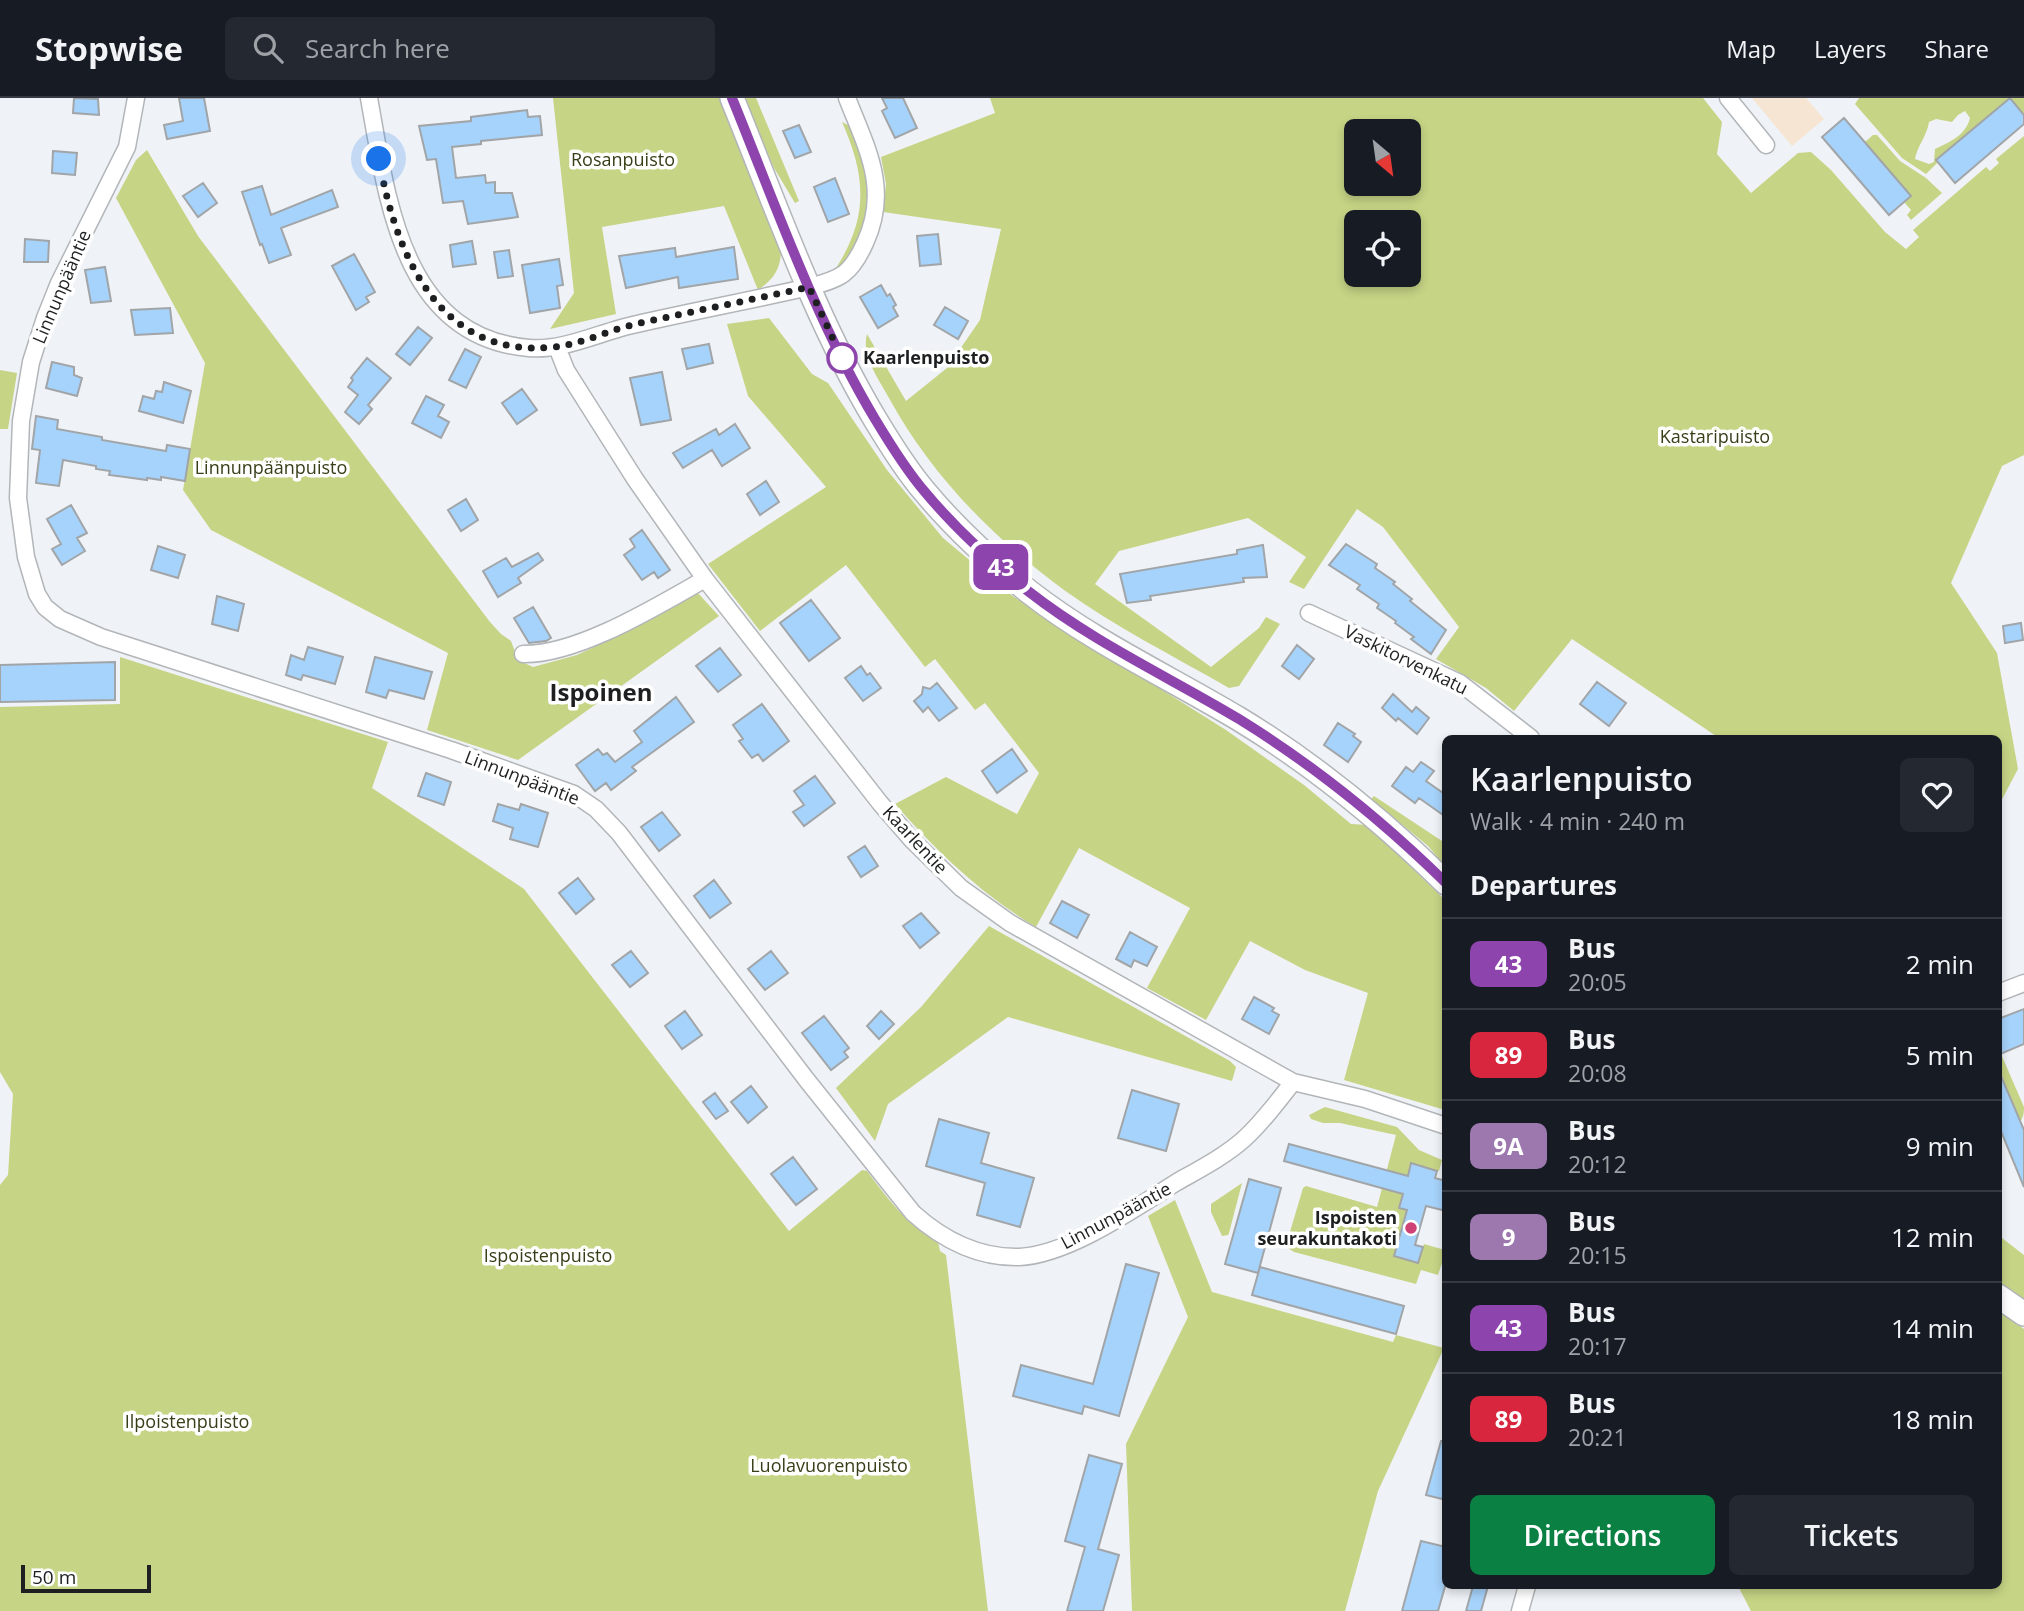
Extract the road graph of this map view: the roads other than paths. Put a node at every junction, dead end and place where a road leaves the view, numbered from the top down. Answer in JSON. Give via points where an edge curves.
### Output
{"nodes":[{"id":1,"x":136,"y":98,"type":"edge"},
{"id":2,"x":733,"y":98,"type":"edge"},
{"id":3,"x":847,"y":98,"type":"edge"},
{"id":4,"x":1728,"y":98,"type":"edge"},
{"id":5,"x":374,"y":99,"type":"edge"},
{"id":6,"x":1766,"y":145,"type":"dead end"},
{"id":7,"x":809,"y":287,"type":"junction"},
{"id":8,"x":557,"y":347,"type":"junction"},
{"id":9,"x":705,"y":579,"type":"junction"},
{"id":10,"x":1310,"y":613,"type":"dead end"},
{"id":11,"x":523,"y":654,"type":"dead end"},
{"id":12,"x":1527,"y":735,"type":"edge"},
{"id":13,"x":1442,"y":879,"type":"edge"},
{"id":14,"x":2024,"y":983,"type":"edge"},
{"id":15,"x":2002,"y":991,"type":"edge"},
{"id":16,"x":1293,"y":1082,"type":"junction"},
{"id":17,"x":1442,"y":1125,"type":"edge"},
{"id":18,"x":2002,"y":1299,"type":"edge"},
{"id":19,"x":2024,"y":1314,"type":"edge"},
{"id":20,"x":1526,"y":1589,"type":"edge"},
{"id":21,"x":1520,"y":1611,"type":"edge"}],
"edges":[{"from":1,"to":16,"type":"street","name":"Linnunpääntie","via":[[127,146],[59,283],[27,382],[18,498],[26,557],[45,607],[101,638],[450,750],[587,803],[619,833],[913,1213],[941,1235],[973,1250],[1035,1255],[1102,1227],[1230,1150],[1263,1120]]},
{"from":2,"to":7,"type":"main road"},
{"from":3,"to":7,"type":"street","via":[[875,173],[876,211],[864,245],[846,274]]},
{"from":4,"to":6,"type":"street"},
{"from":5,"to":8,"type":"street","via":[[383,181],[396,231],[428,291],[461,327],[492,341]]},
{"from":7,"to":8,"type":"street","via":[[636,324]]},
{"from":7,"to":13,"type":"main road","via":[[856,387],[901,460],[923,491],[991,559],[1092,635],[1293,754],[1391,830]]},
{"from":8,"to":9,"type":"street","name":"Kaarlentie","via":[[566,370],[628,468]]},
{"from":9,"to":11,"type":"street","via":[[589,638],[541,654]]},
{"from":9,"to":16,"type":"street","name":"Kaarlentie","via":[[880,803],[961,888],[1010,923]]},
{"from":10,"to":12,"type":"street","name":"Vaskitorvenkatu","via":[[1460,683]]},
{"from":14,"to":15,"type":"street"},
{"from":16,"to":17,"type":"street","name":"Kaarlentie","via":[[1366,1099]]},
{"from":18,"to":19,"type":"main road"},
{"from":20,"to":21,"type":"street"}]}
